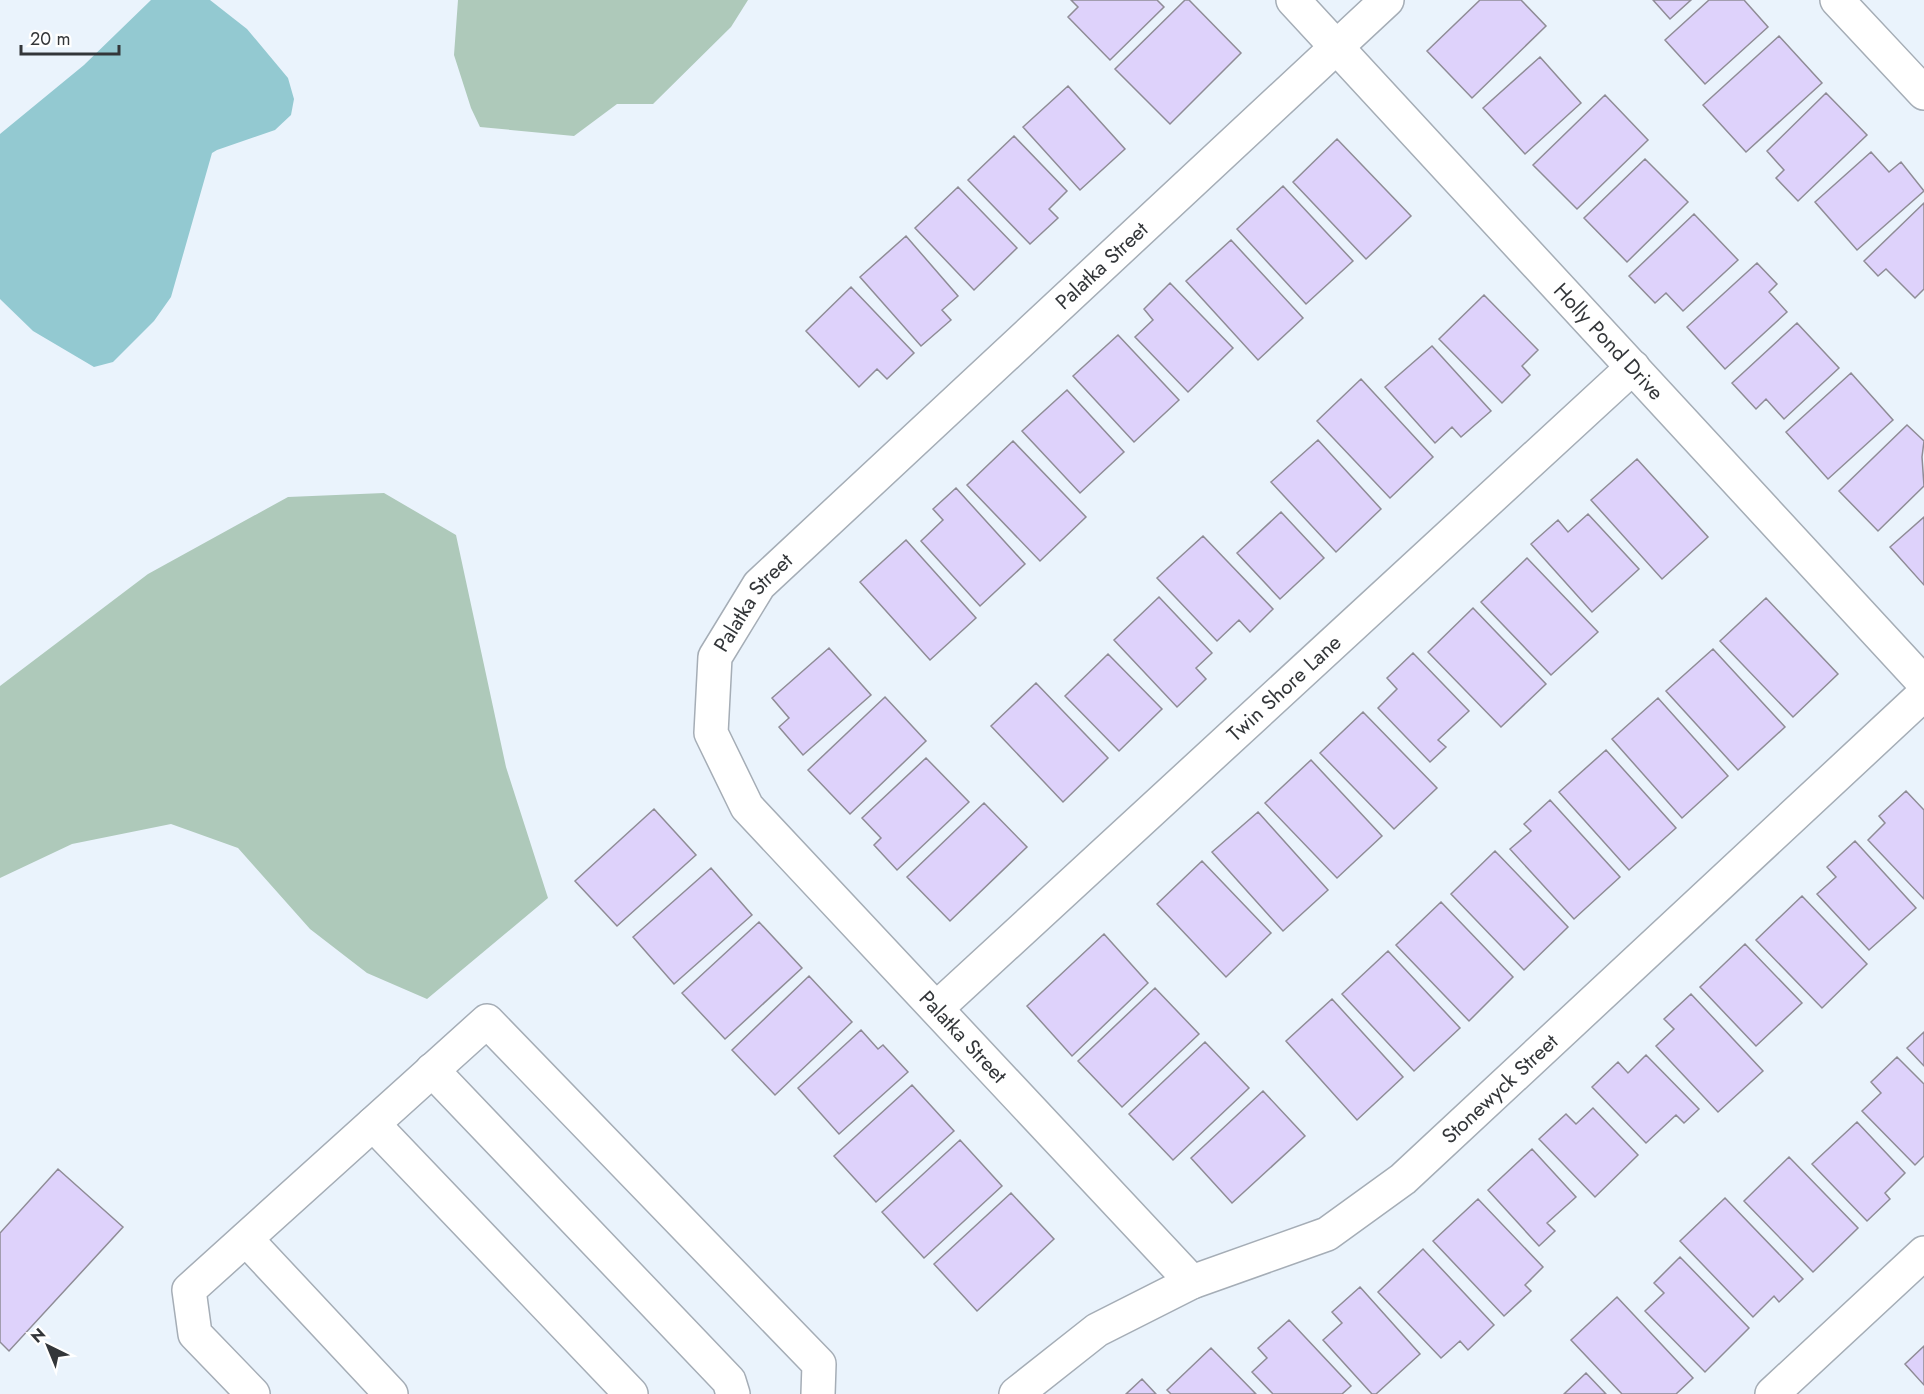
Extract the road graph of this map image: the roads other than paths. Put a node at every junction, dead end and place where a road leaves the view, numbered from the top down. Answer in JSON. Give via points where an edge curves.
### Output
{"nodes":[{"id":1,"x":1293,"y":0,"type":"edge"},
{"id":2,"x":1387,"y":0,"type":"edge"},
{"id":3,"x":1837,"y":0,"type":"edge"},
{"id":4,"x":1337,"y":47,"type":"junction"},
{"id":5,"x":1924,"y":93,"type":"edge"},
{"id":6,"x":1632,"y":367,"type":"junction"},
{"id":7,"x":1924,"y":683,"type":"edge"},
{"id":8,"x":1924,"y":694,"type":"edge"},
{"id":9,"x":937,"y":1008,"type":"junction"},
{"id":10,"x":432,"y":1070,"type":"junction"},
{"id":11,"x":373,"y":1124,"type":"junction"},
{"id":12,"x":246,"y":1239,"type":"junction"},
{"id":13,"x":1924,"y":1253,"type":"edge"},
{"id":14,"x":1192,"y":1282,"type":"junction"},
{"id":15,"x":253,"y":1394,"type":"edge"},
{"id":16,"x":391,"y":1394,"type":"edge"},
{"id":17,"x":631,"y":1394,"type":"edge"},
{"id":18,"x":733,"y":1394,"type":"edge"},
{"id":19,"x":818,"y":1394,"type":"edge"},
{"id":20,"x":1016,"y":1394,"type":"edge"},
{"id":21,"x":1772,"y":1394,"type":"edge"}],
"edges":[{"from":1,"to":4,"type":"street","name":"Holly Pond Drive"},
{"from":2,"to":4,"type":"street","name":"Palatka Street"},
{"from":3,"to":5,"type":"street"},
{"from":4,"to":6,"type":"street","name":"Holly Pond Drive"},
{"from":4,"to":9,"type":"street","name":"Palatka Street","via":[[759,585],[715,657],[711,733],[747,807]]},
{"from":6,"to":7,"type":"street","name":"Holly Pond Drive"},
{"from":6,"to":9,"type":"street","name":"Twin Shore Lane"},
{"from":8,"to":14,"type":"street","name":"Stonewyck Street","via":[[1403,1179],[1327,1234]]},
{"from":9,"to":14,"type":"street","name":"Palatka Street"},
{"from":10,"to":11,"type":"street"},
{"from":10,"to":18,"type":"street","via":[[729,1381]]},
{"from":10,"to":19,"type":"street","via":[[487,1021],[819,1364]]},
{"from":11,"to":12,"type":"street"},
{"from":11,"to":17,"type":"street"},
{"from":12,"to":15,"type":"street","via":[[189,1290],[195,1334]]},
{"from":12,"to":16,"type":"street"},
{"from":13,"to":21,"type":"street"},
{"from":14,"to":20,"type":"street","name":"Stonewyck Street","via":[[1097,1330]]}]}
